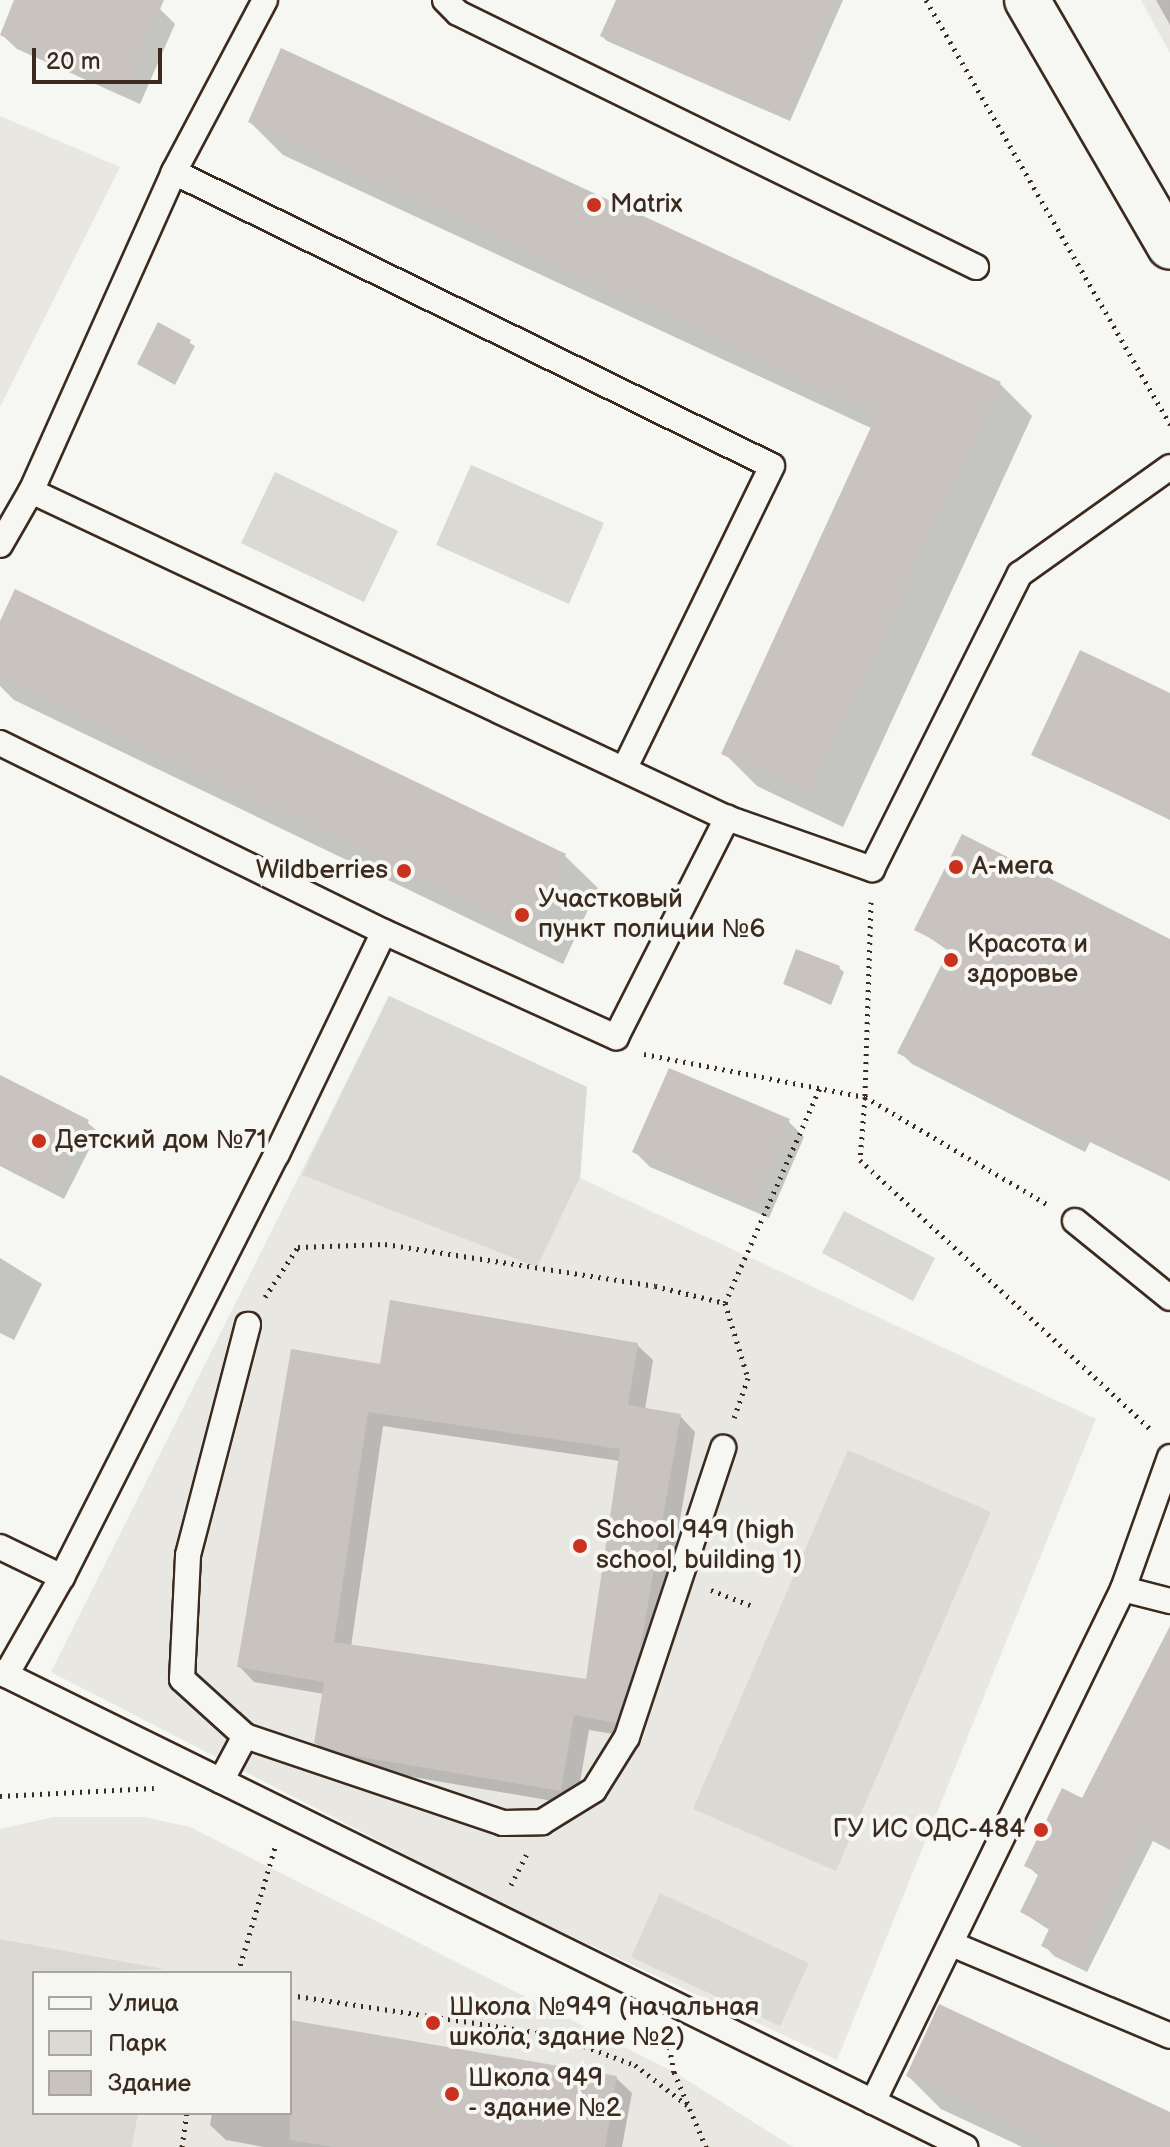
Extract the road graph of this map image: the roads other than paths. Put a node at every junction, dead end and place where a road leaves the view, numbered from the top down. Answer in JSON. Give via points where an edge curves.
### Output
{"nodes":[{"id":1,"x":265,"y":0,"type":"edge"},
{"id":2,"x":445,"y":0,"type":"edge"},
{"id":3,"x":1027,"y":0,"type":"edge"},
{"id":4,"x":174,"y":172,"type":"junction"},
{"id":5,"x":1170,"y":247,"type":"edge"},
{"id":6,"x":976,"y":267,"type":"dead end"},
{"id":7,"x":1170,"y":467,"type":"edge"},
{"id":8,"x":31,"y":491,"type":"junction"},
{"id":9,"x":0,"y":545,"type":"edge"},
{"id":10,"x":0,"y":743,"type":"edge"},
{"id":11,"x":624,"y":769,"type":"junction"},
{"id":12,"x":727,"y":818,"type":"junction"},
{"id":13,"x":384,"y":932,"type":"junction"},
{"id":14,"x":1075,"y":1221,"type":"road end"},
{"id":15,"x":1170,"y":1298,"type":"edge"},
{"id":16,"x":248,"y":1325,"type":"road end"},
{"id":17,"x":1164,"y":1447,"type":"edge"},
{"id":18,"x":723,"y":1448,"type":"road end"},
{"id":19,"x":0,"y":1547,"type":"edge"},
{"id":20,"x":62,"y":1577,"type":"junction"},
{"id":21,"x":1123,"y":1589,"type":"junction"},
{"id":22,"x":1170,"y":1601,"type":"edge"},
{"id":23,"x":3,"y":1673,"type":"edge"},
{"id":24,"x":245,"y":1736,"type":"junction"},
{"id":25,"x":221,"y":1781,"type":"junction"},
{"id":26,"x":954,"y":1945,"type":"junction"},
{"id":27,"x":1170,"y":2036,"type":"edge"},
{"id":28,"x":873,"y":2102,"type":"junction"},
{"id":29,"x":965,"y":2147,"type":"edge"}],
"edges":[{"from":1,"to":4,"type":"lane"},
{"from":2,"to":6,"type":"lane","via":[[458,13]]},
{"from":3,"to":5,"type":"street"},
{"from":4,"to":8,"type":"lane"},
{"from":4,"to":11,"type":"lane","via":[[772,466]]},
{"from":7,"to":12,"type":"lane","via":[[1020,574],[872,869]]},
{"from":8,"to":9,"type":"lane"},
{"from":8,"to":11,"type":"lane"},
{"from":10,"to":13,"type":"lane"},
{"from":11,"to":12,"type":"lane"},
{"from":12,"to":13,"type":"lane","via":[[616,1037]]},
{"from":13,"to":20,"type":"lane"},
{"from":14,"to":15,"type":"lane"},
{"from":16,"to":24,"type":"lane","via":[[188,1555],[182,1679]]},
{"from":17,"to":21,"type":"lane"},
{"from":18,"to":24,"type":"lane","via":[[627,1737],[594,1790],[542,1822],[503,1823]]},
{"from":19,"to":20,"type":"lane"},
{"from":20,"to":23,"type":"lane"},
{"from":21,"to":22,"type":"lane"},
{"from":21,"to":26,"type":"lane"},
{"from":23,"to":25,"type":"lane"},
{"from":24,"to":25,"type":"lane"},
{"from":25,"to":28,"type":"lane"},
{"from":26,"to":27,"type":"lane"},
{"from":26,"to":28,"type":"lane"},
{"from":28,"to":29,"type":"lane"}]}
